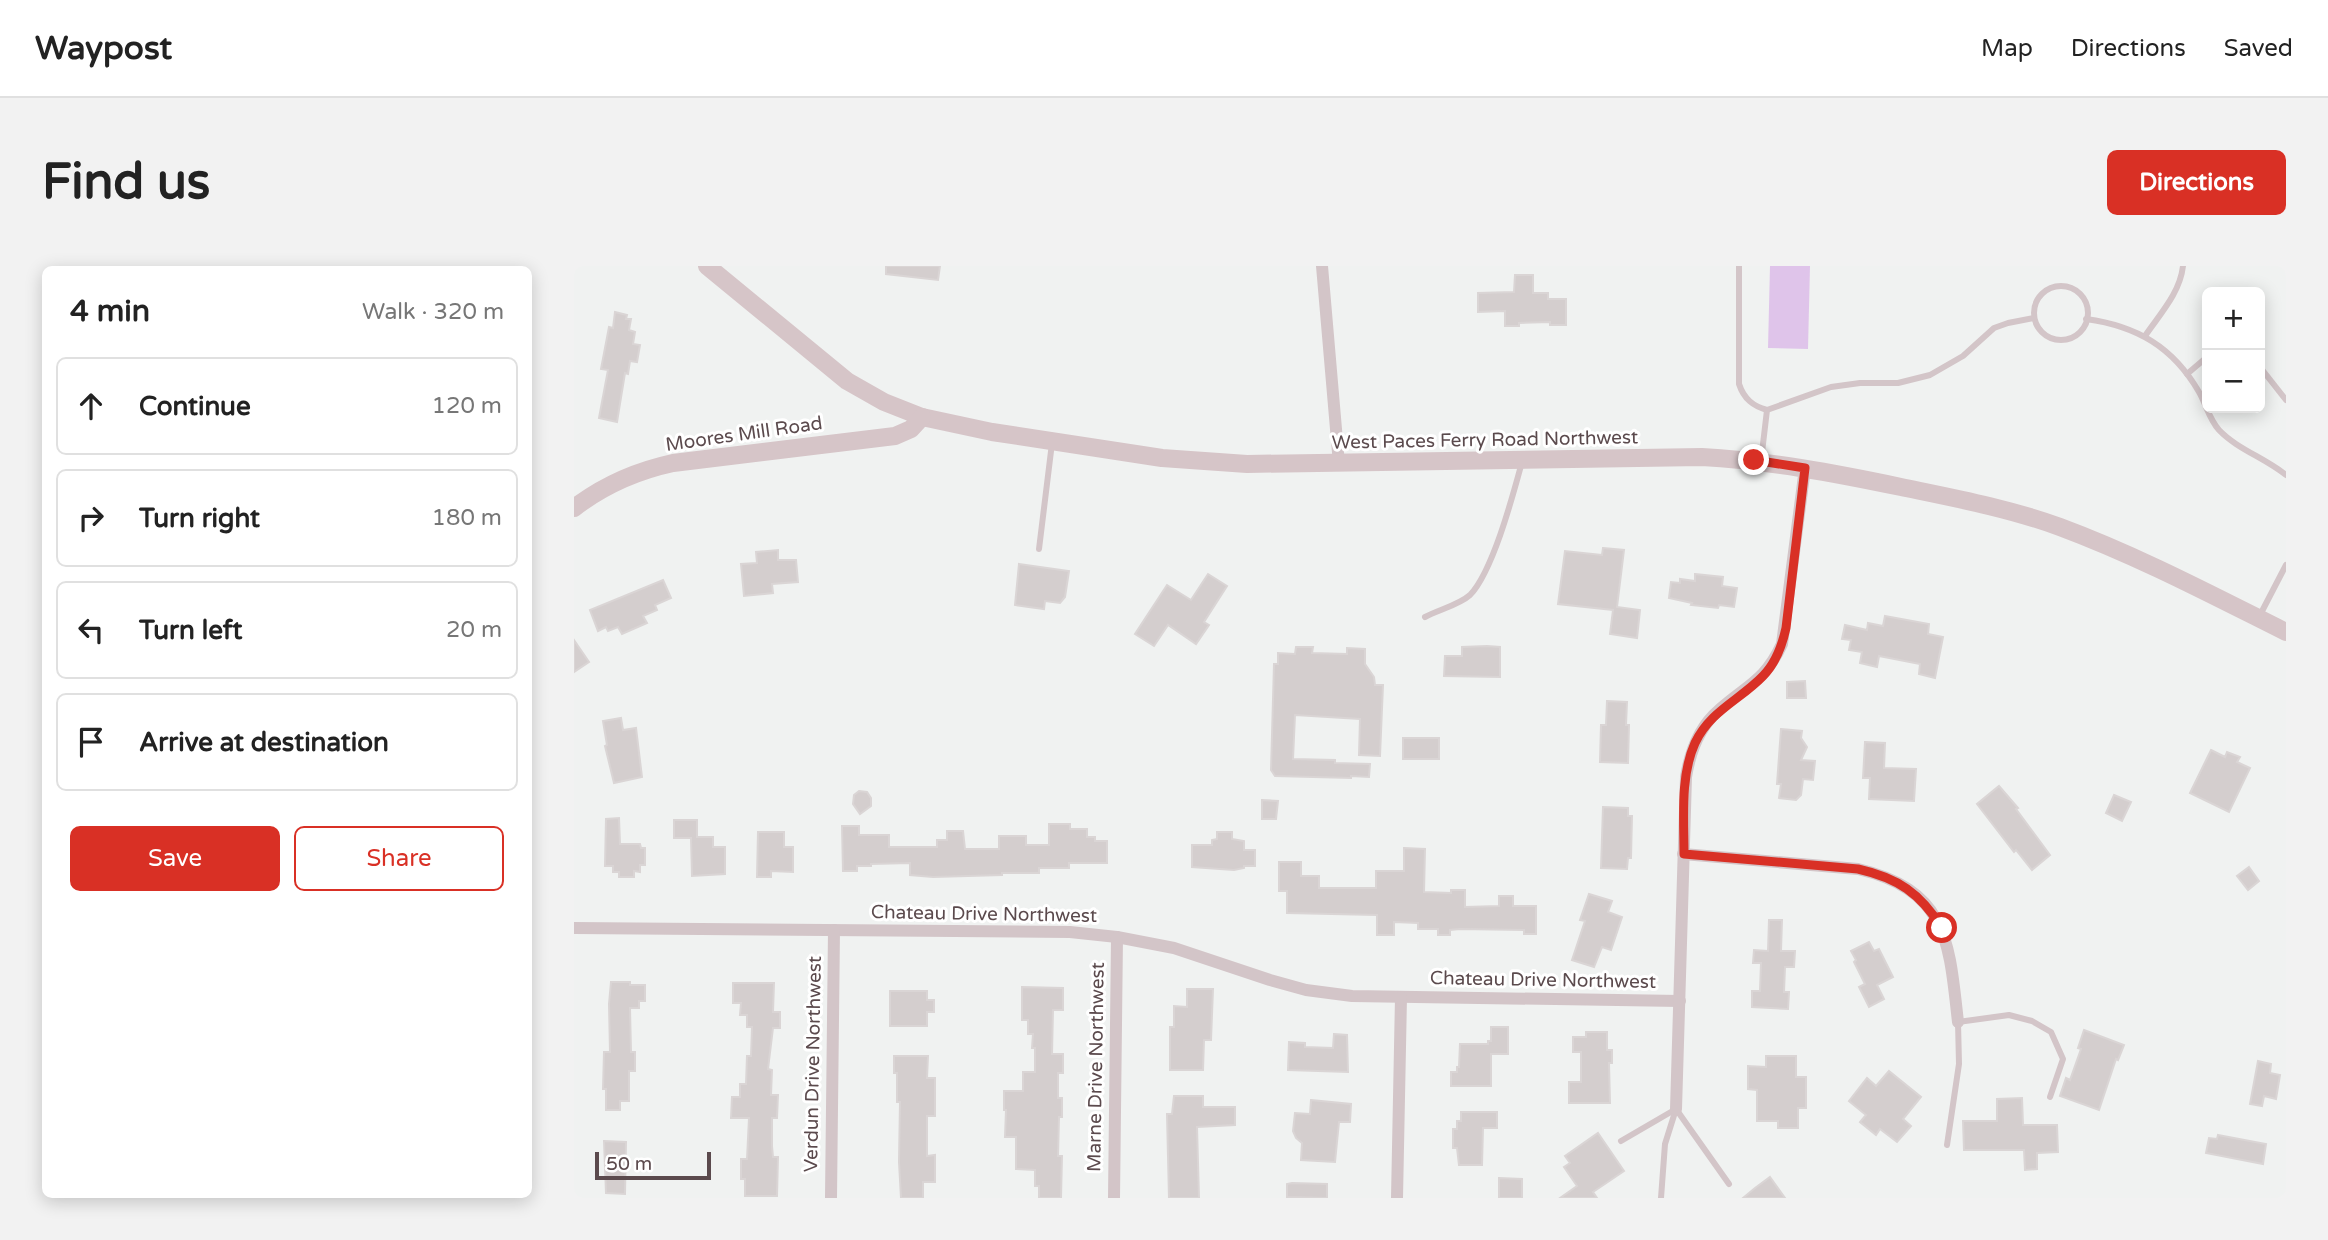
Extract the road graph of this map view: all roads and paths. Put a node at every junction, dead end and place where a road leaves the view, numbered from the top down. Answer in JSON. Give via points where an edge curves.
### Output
{"nodes":[{"id":1,"x":708,"y":266,"type":"edge"},
{"id":2,"x":1322,"y":266,"type":"edge"},
{"id":3,"x":1739,"y":266,"type":"edge"},
{"id":4,"x":2183,"y":266,"type":"edge"},
{"id":5,"x":2034,"y":318,"type":"junction"},
{"id":6,"x":2087,"y":319,"type":"junction"},
{"id":7,"x":2146,"y":337,"type":"junction"},
{"id":8,"x":2202,"y":361,"type":"edge"},
{"id":9,"x":2265,"y":373,"type":"edge"},
{"id":10,"x":2187,"y":374,"type":"junction"},
{"id":11,"x":2286,"y":400,"type":"edge"},
{"id":12,"x":1767,"y":410,"type":"junction"},
{"id":13,"x":922,"y":417,"type":"junction"},
{"id":14,"x":1052,"y":441,"type":"junction"},
{"id":15,"x":1523,"y":460,"type":"junction"},
{"id":16,"x":1761,"y":461,"type":"junction"},
{"id":17,"x":1339,"y":464,"type":"junction"},
{"id":18,"x":1805,"y":468,"type":"junction"},
{"id":19,"x":2286,"y":475,"type":"edge"},
{"id":20,"x":574,"y":508,"type":"edge"},
{"id":21,"x":1039,"y":549,"type":"dead end"},
{"id":22,"x":2286,"y":565,"type":"edge"},
{"id":23,"x":1425,"y":617,"type":"dead end"},
{"id":24,"x":2259,"y":618,"type":"junction"},
{"id":25,"x":2286,"y":632,"type":"edge"},
{"id":26,"x":1684,"y":854,"type":"junction"},
{"id":27,"x":574,"y":928,"type":"edge"},
{"id":28,"x":834,"y":930,"type":"junction"},
{"id":29,"x":1117,"y":937,"type":"junction"},
{"id":30,"x":1401,"y":997,"type":"junction"},
{"id":31,"x":1680,"y":1001,"type":"junction"},
{"id":32,"x":1958,"y":1022,"type":"junction"},
{"id":33,"x":2050,"y":1097,"type":"dead end"},
{"id":34,"x":1676,"y":1109,"type":"junction"},
{"id":35,"x":1620,"y":1141,"type":"dead end"},
{"id":36,"x":1947,"y":1145,"type":"dead end"},
{"id":37,"x":1729,"y":1184,"type":"dead end"},
{"id":38,"x":831,"y":1198,"type":"edge"},
{"id":39,"x":1114,"y":1198,"type":"edge"},
{"id":40,"x":1397,"y":1198,"type":"edge"},
{"id":41,"x":1661,"y":1198,"type":"edge"}],
"edges":[{"from":1,"to":13,"type":"main road","name":"West Paces Ferry Road Northwest","via":[[847,381]]},
{"from":2,"to":17,"type":"street"},
{"from":3,"to":12,"type":"lane","via":[[1739,384],[1751,403]]},
{"from":4,"to":7,"type":"lane","via":[[2179,284]]},
{"from":5,"to":6,"type":"lane","via":[[2046,336],[2066,340],[2084,330]]},
{"from":5,"to":6,"type":"lane","via":[[2038,297],[2056,285],[2078,290],[2089,308]]},
{"from":5,"to":12,"type":"lane","via":[[1994,328],[1963,356],[1930,375],[1898,383],[1822,389]]},
{"from":6,"to":7,"type":"lane"},
{"from":7,"to":10,"type":"lane"},
{"from":8,"to":10,"type":"lane"},
{"from":9,"to":11,"type":"lane"},
{"from":10,"to":19,"type":"lane","via":[[2219,430]]},
{"from":12,"to":16,"type":"lane"},
{"from":13,"to":14,"type":"main road","name":"West Paces Ferry Road Northwest"},
{"from":13,"to":20,"type":"main road","name":"Moores Mill Road","via":[[895,436],[649,468]]},
{"from":14,"to":17,"type":"main road","name":"West Paces Ferry Road Northwest","via":[[1186,460]]},
{"from":14,"to":21,"type":"lane"},
{"from":15,"to":16,"type":"main road","name":"West Paces Ferry Road Northwest","via":[[1702,457]]},
{"from":15,"to":17,"type":"main road","name":"West Paces Ferry Road Northwest"},
{"from":15,"to":23,"type":"lane","via":[[1484,576],[1468,596]]},
{"from":16,"to":18,"type":"main road","name":"West Paces Ferry Road Northwest"},
{"from":18,"to":24,"type":"main road","name":"West Paces Ferry Road Northwest","via":[[2020,514],[2105,546]]},
{"from":18,"to":26,"type":"street","via":[[1782,644],[1764,675],[1718,711],[1695,742],[1686,777]]},
{"from":22,"to":24,"type":"lane"},
{"from":24,"to":25,"type":"main road","name":"West Paces Ferry Road Northwest"},
{"from":26,"to":31,"type":"street"},
{"from":26,"to":32,"type":"street","via":[[1858,869],[1897,882],[1922,901],[1942,928],[1951,955]]},
{"from":27,"to":28,"type":"street","name":"Chateau Drive Northwest"},
{"from":28,"to":29,"type":"street","name":"Chateau Drive Northwest","via":[[1070,932]]},
{"from":28,"to":38,"type":"street","name":"Verdun Drive Northwest"},
{"from":29,"to":30,"type":"street","name":"Chateau Drive Northwest","via":[[1174,948],[1306,990]]},
{"from":29,"to":39,"type":"street","name":"Marne Drive Northwest"},
{"from":30,"to":31,"type":"street","name":"Chateau Drive Northwest"},
{"from":30,"to":40,"type":"street"},
{"from":31,"to":34,"type":"street"},
{"from":32,"to":33,"type":"lane","via":[[2009,1015],[2051,1032],[2063,1059]]},
{"from":32,"to":36,"type":"lane","via":[[1959,1064]]},
{"from":34,"to":35,"type":"lane"},
{"from":34,"to":37,"type":"lane"},
{"from":34,"to":41,"type":"lane","via":[[1665,1144]]}]}
